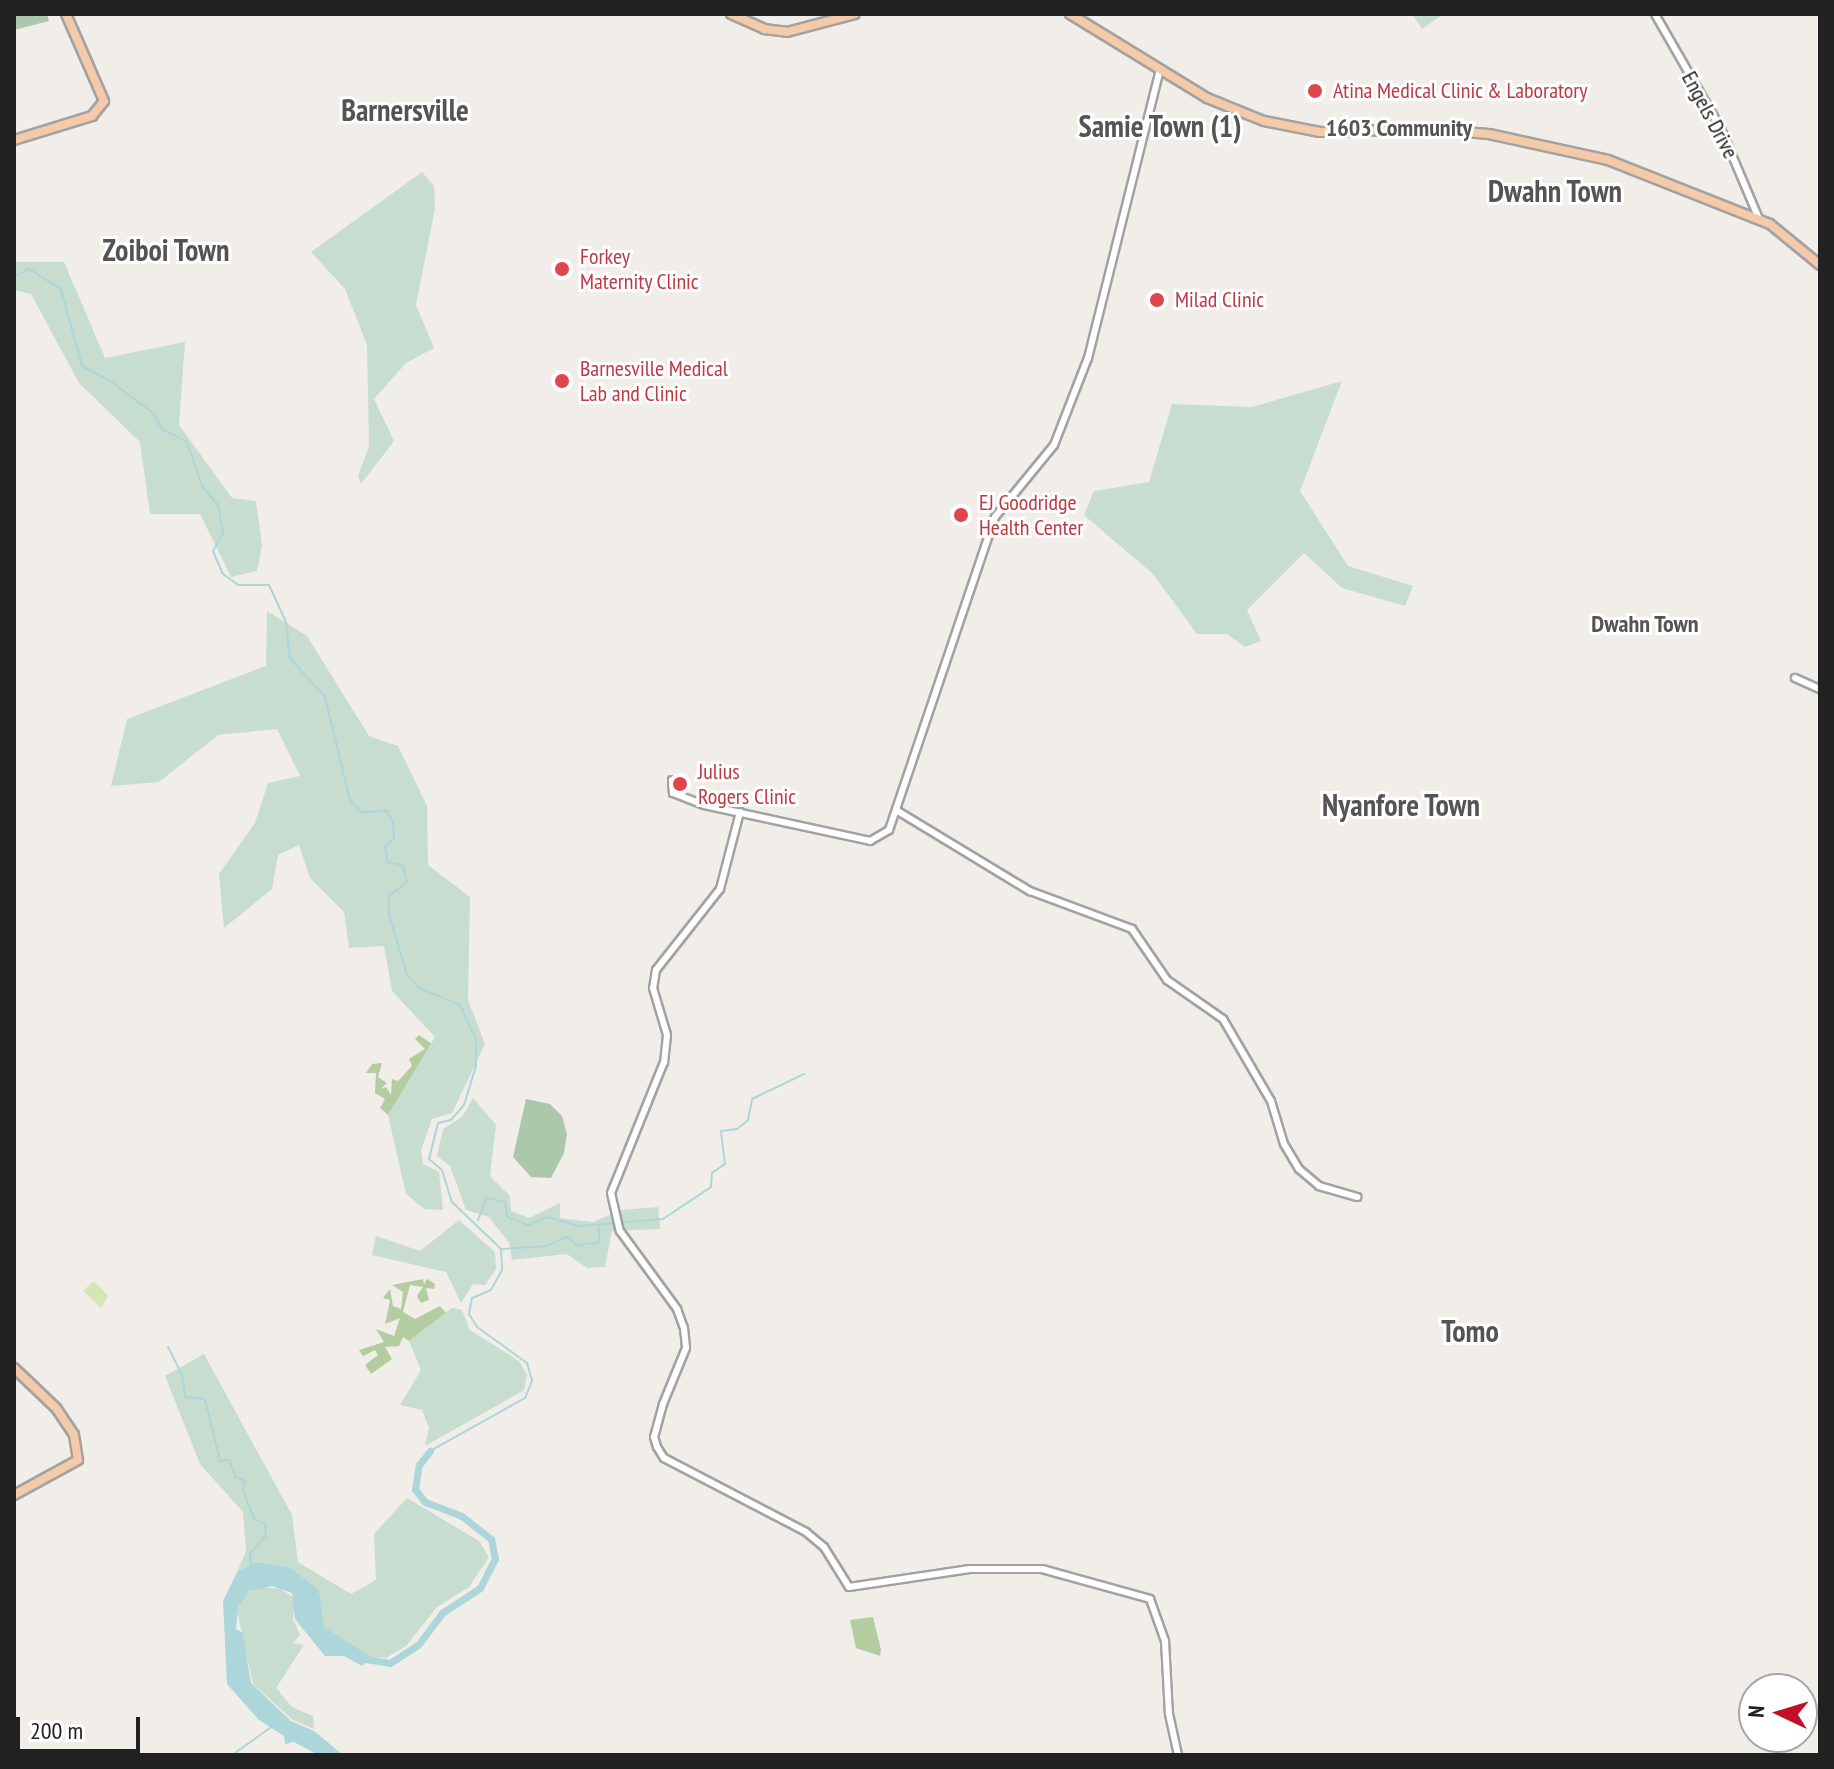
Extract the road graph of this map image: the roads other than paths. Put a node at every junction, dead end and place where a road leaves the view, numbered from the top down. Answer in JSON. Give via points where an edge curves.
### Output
{"nodes":[{"id":1,"x":66,"y":14,"type":"edge"},
{"id":2,"x":731,"y":14,"type":"edge"},
{"id":3,"x":855,"y":14,"type":"edge"},
{"id":4,"x":1070,"y":14,"type":"edge"},
{"id":5,"x":1655,"y":14,"type":"edge"},
{"id":6,"x":1160,"y":70,"type":"junction"},
{"id":7,"x":14,"y":140,"type":"edge"},
{"id":8,"x":1759,"y":219,"type":"junction"},
{"id":9,"x":1820,"y":265,"type":"edge"},
{"id":10,"x":1795,"y":678,"type":"dead end"},
{"id":11,"x":1820,"y":689,"type":"edge"},
{"id":12,"x":672,"y":780,"type":"dead end"},
{"id":13,"x":896,"y":810,"type":"junction"},
{"id":14,"x":740,"y":812,"type":"junction"},
{"id":15,"x":1357,"y":1197,"type":"dead end"},
{"id":16,"x":14,"y":1368,"type":"edge"},
{"id":17,"x":14,"y":1495,"type":"edge"},
{"id":18,"x":1178,"y":1755,"type":"edge"}],
"edges":[{"from":1,"to":7,"type":"main road","via":[[104,91],[104,101],[92,116]]},
{"from":2,"to":3,"type":"main road","via":[[764,29],[787,32]]},
{"from":4,"to":6,"type":"main road"},
{"from":5,"to":8,"type":"street","name":"Engels Drive","via":[[1721,129]]},
{"from":6,"to":8,"type":"main road","via":[[1207,98],[1264,121],[1320,132],[1430,129],[1533,141],[1619,163]]},
{"from":6,"to":13,"type":"street","via":[[1088,358],[1054,445],[995,517]]},
{"from":8,"to":9,"type":"main road","via":[[1782,231]]},
{"from":10,"to":11,"type":"street"},
{"from":12,"to":14,"type":"street","via":[[673,793],[683,798]]},
{"from":13,"to":14,"type":"street","via":[[885,836],[870,841]]},
{"from":13,"to":15,"type":"street","via":[[1030,891],[1132,929],[1167,980],[1223,1019],[1271,1101],[1284,1144],[1299,1169],[1319,1186]]},
{"from":14,"to":18,"type":"street","via":[[720,889],[664,955],[653,980],[666,1026],[664,1062],[614,1182],[613,1219],[677,1309],[684,1328],[684,1356],[654,1437],[664,1458],[806,1532],[824,1547],[849,1587],[970,1569],[1042,1569],[1150,1599],[1165,1641],[1169,1714]]},
{"from":16,"to":17,"type":"main road","via":[[56,1408],[74,1435],[78,1460]]}]}
